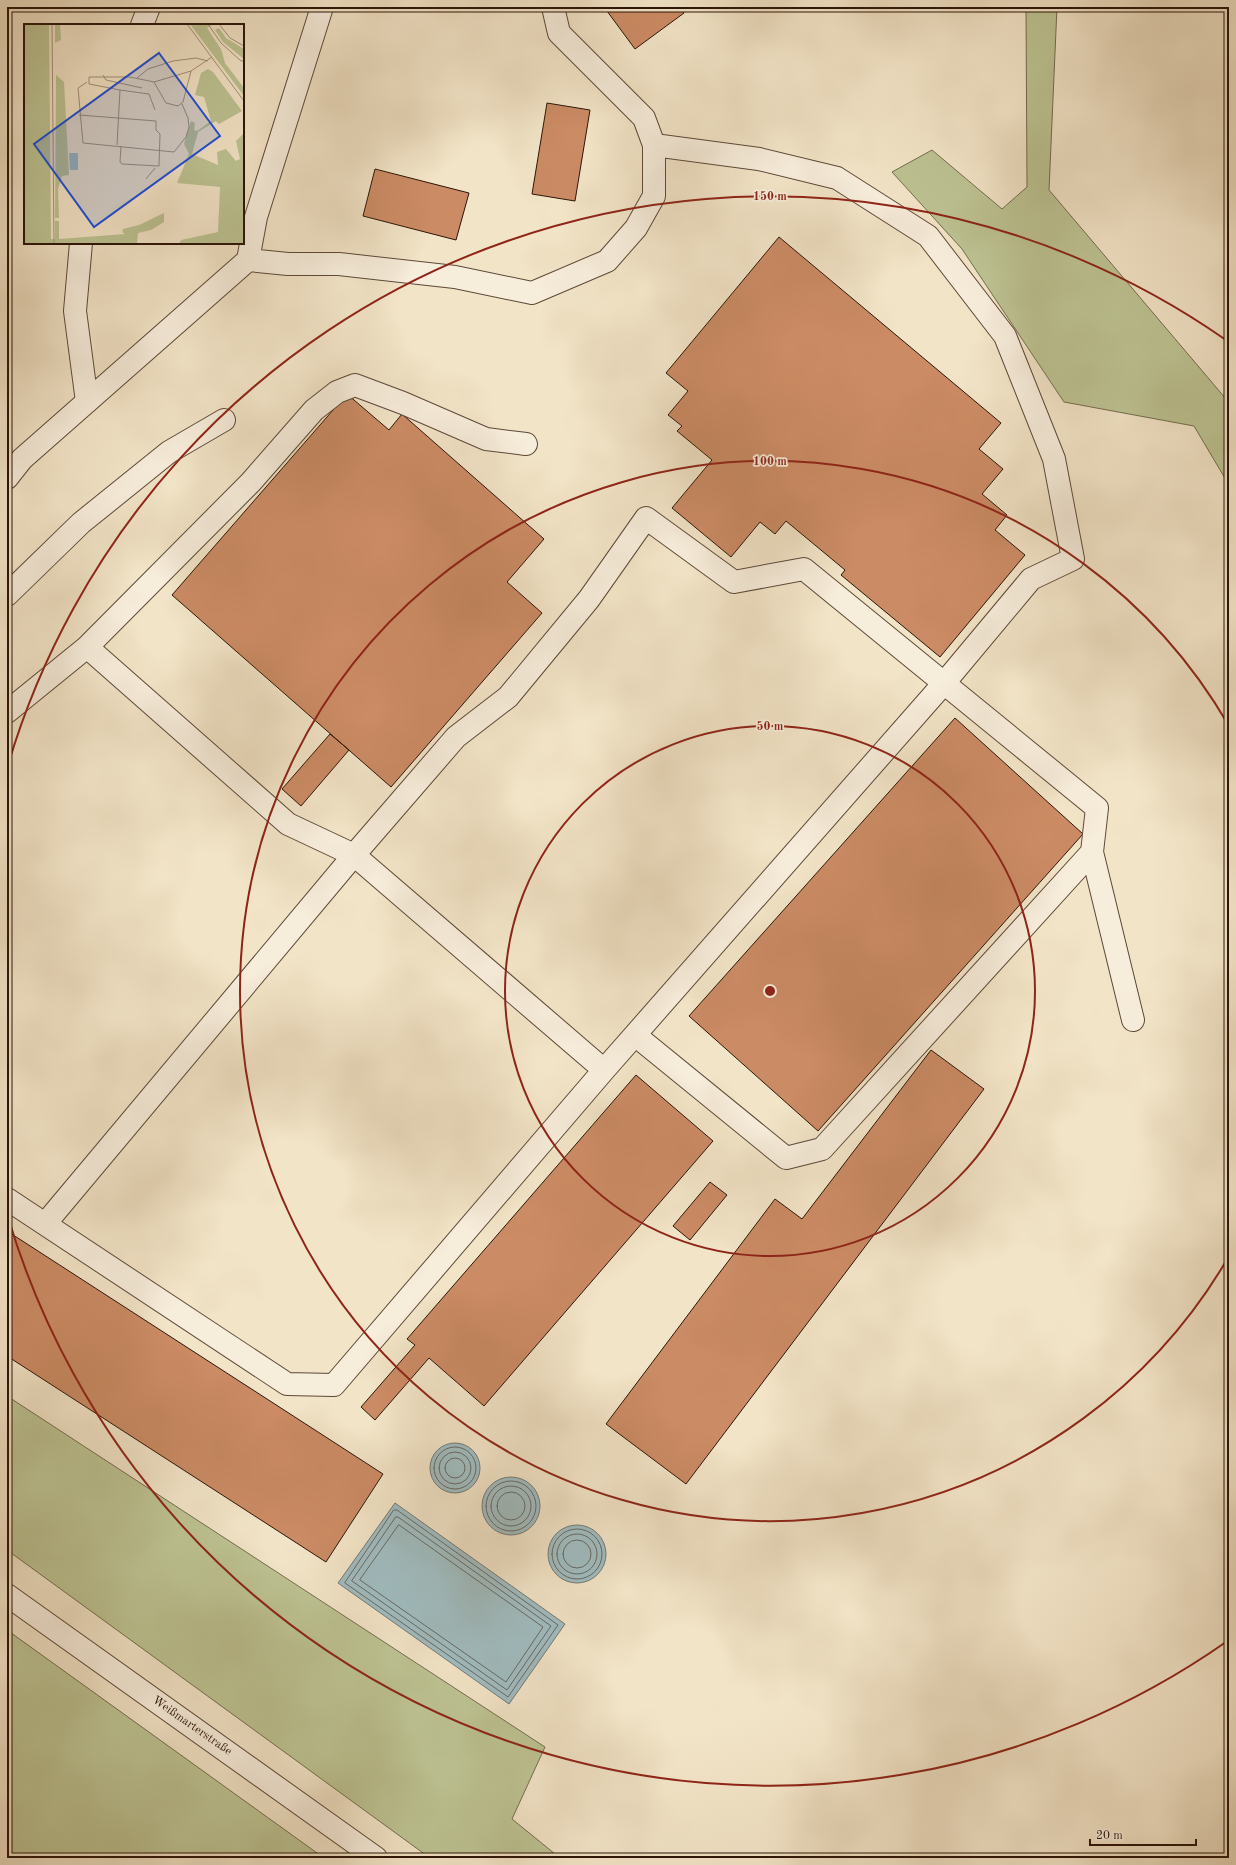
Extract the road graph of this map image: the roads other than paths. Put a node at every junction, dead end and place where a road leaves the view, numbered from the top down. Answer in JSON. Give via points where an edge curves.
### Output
{"nodes":[{"id":1,"x":149,"y":7,"type":"edge"},
{"id":2,"x":322,"y":7,"type":"edge"},
{"id":3,"x":553,"y":7,"type":"edge"},
{"id":4,"x":142,"y":24,"type":"edge"},
{"id":5,"x":654,"y":145,"type":"junction"},
{"id":6,"x":82,"y":244,"type":"edge"},
{"id":7,"x":248,"y":260,"type":"junction"},
{"id":8,"x":87,"y":402,"type":"junction"},
{"id":9,"x":224,"y":420,"type":"dead end"},
{"id":10,"x":526,"y":444,"type":"dead end"},
{"id":11,"x":7,"y":478,"type":"edge"},
{"id":12,"x":7,"y":595,"type":"edge"},
{"id":13,"x":87,"y":647,"type":"junction"},
{"id":14,"x":944,"y":682,"type":"junction"},
{"id":15,"x":7,"y":712,"type":"edge"},
{"id":16,"x":1092,"y":852,"type":"junction"},
{"id":17,"x":354,"y":855,"type":"junction"},
{"id":18,"x":1133,"y":1020,"type":"dead end"},
{"id":19,"x":635,"y":1035,"type":"junction"},
{"id":20,"x":604,"y":1070,"type":"junction"},
{"id":21,"x":7,"y":1199,"type":"edge"},
{"id":22,"x":45,"y":1224,"type":"junction"},
{"id":23,"x":7,"y":1595,"type":"edge"},
{"id":24,"x":376,"y":1858,"type":"edge"}],
"edges":[{"from":1,"to":4,"type":"street"},
{"from":2,"to":7,"type":"street","via":[[256,217]]},
{"from":3,"to":5,"type":"street","via":[[559,33],[644,118]]},
{"from":5,"to":7,"type":"street","via":[[654,196],[636,228],[607,261],[532,293],[455,277],[339,264],[288,264]]},
{"from":5,"to":14,"type":"street","via":[[759,159],[837,178],[928,236],[1005,336],[1054,459],[1073,560],[1031,579]]},
{"from":6,"to":8,"type":"street","via":[[75,311]]},
{"from":7,"to":8,"type":"street"},
{"from":8,"to":11,"type":"street","via":[[22,459]]},
{"from":9,"to":12,"type":"street","via":[[169,452],[81,523]]},
{"from":10,"to":13,"type":"street","via":[[486,439],[355,385],[337,392],[314,410],[251,482]]},
{"from":13,"to":15,"type":"street"},
{"from":13,"to":17,"type":"street","via":[[288,824]]},
{"from":14,"to":16,"type":"street","via":[[1097,808]]},
{"from":14,"to":17,"type":"street","via":[[804,569],[734,582],[646,518],[589,599],[508,697],[456,737]]},
{"from":14,"to":19,"type":"street"},
{"from":16,"to":18,"type":"street"},
{"from":16,"to":19,"type":"street","via":[[822,1149],[786,1158]]},
{"from":17,"to":20,"type":"street"},
{"from":17,"to":22,"type":"street"},
{"from":19,"to":20,"type":"street"},
{"from":20,"to":22,"type":"street","via":[[334,1385],[287,1384]]},
{"from":21,"to":22,"type":"street"},
{"from":23,"to":24,"type":"street","name":"Weißmarterstraße"}]}
